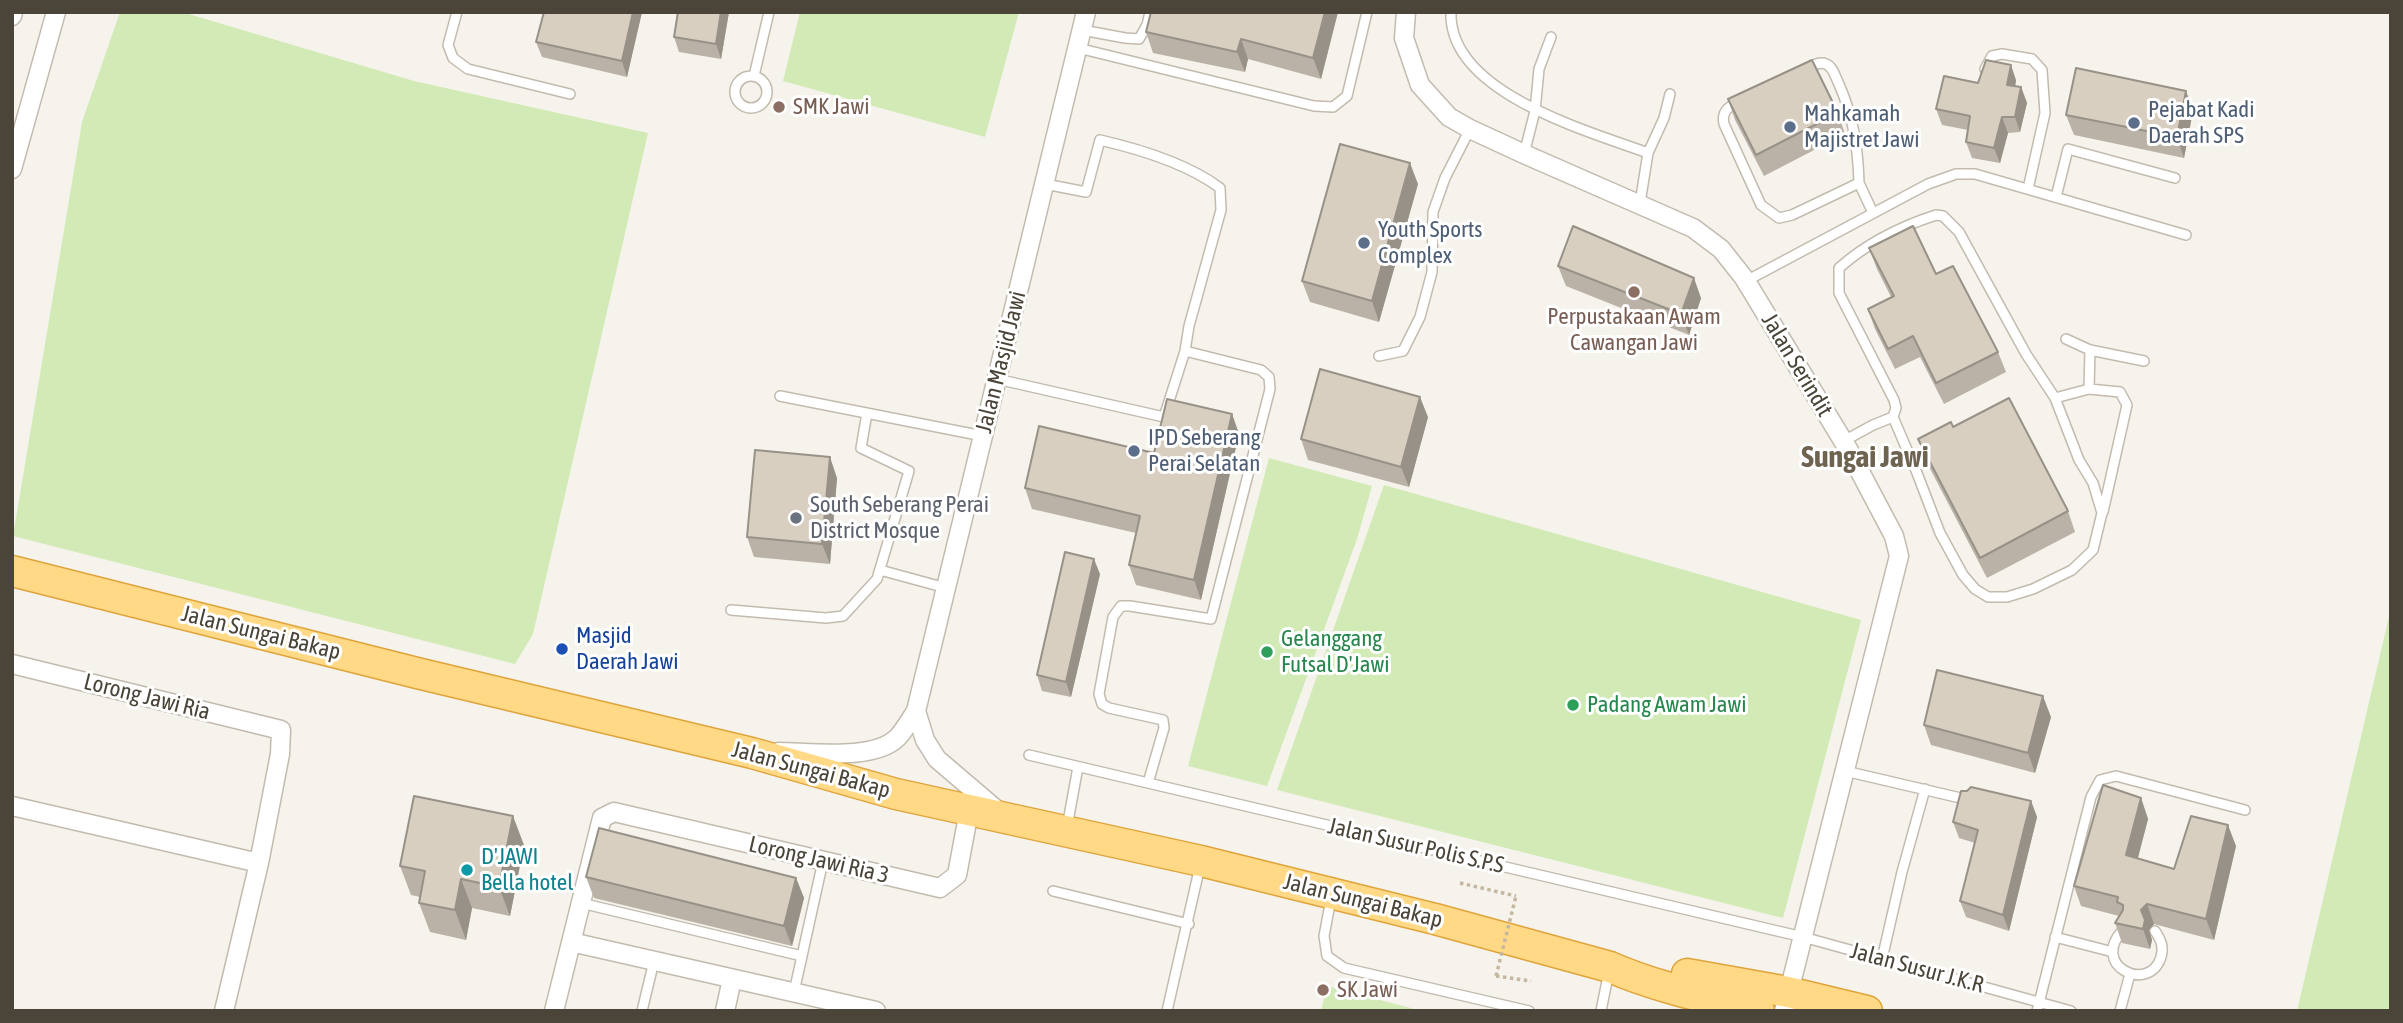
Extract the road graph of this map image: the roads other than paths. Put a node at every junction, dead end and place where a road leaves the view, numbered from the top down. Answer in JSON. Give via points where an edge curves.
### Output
{"nodes":[{"id":1,"x":56,"y":12,"type":"edge"},
{"id":2,"x":457,"y":12,"type":"edge"},
{"id":3,"x":769,"y":12,"type":"edge"},
{"id":4,"x":1150,"y":12,"type":"edge"},
{"id":5,"x":1367,"y":12,"type":"edge"},
{"id":6,"x":1406,"y":12,"type":"edge"},
{"id":7,"x":1451,"y":12,"type":"edge"},
{"id":8,"x":1084,"y":21,"type":"edge"},
{"id":9,"x":1551,"y":37,"type":"dead end"},
{"id":10,"x":1078,"y":48,"type":"junction"},
{"id":11,"x":754,"y":76,"type":"dead end"},
{"id":12,"x":1791,"y":76,"type":"edge"},
{"id":13,"x":1982,"y":81,"type":"edge"},
{"id":14,"x":570,"y":94,"type":"dead end"},
{"id":15,"x":1670,"y":94,"type":"dead end"},
{"id":16,"x":1755,"y":94,"type":"edge"},
{"id":17,"x":1535,"y":111,"type":"junction"},
{"id":18,"x":1470,"y":129,"type":"junction"},
{"id":19,"x":1648,"y":153,"type":"junction"},
{"id":20,"x":1524,"y":154,"type":"junction"},
{"id":21,"x":12,"y":169,"type":"edge"},
{"id":22,"x":2175,"y":178,"type":"dead end"},
{"id":23,"x":1859,"y":183,"type":"junction"},
{"id":24,"x":1045,"y":184,"type":"junction"},
{"id":25,"x":2028,"y":189,"type":"junction"},
{"id":26,"x":2056,"y":197,"type":"junction"},
{"id":27,"x":1640,"y":203,"type":"junction"},
{"id":28,"x":1874,"y":214,"type":"junction"},
{"id":29,"x":2186,"y":234,"type":"dead end"},
{"id":30,"x":1746,"y":281,"type":"junction"},
{"id":31,"x":2066,"y":338,"type":"dead end"},
{"id":32,"x":2090,"y":350,"type":"junction"},
{"id":33,"x":1185,"y":351,"type":"junction"},
{"id":34,"x":1379,"y":356,"type":"dead end"},
{"id":35,"x":2144,"y":360,"type":"dead end"},
{"id":36,"x":997,"y":379,"type":"junction"},
{"id":37,"x":2089,"y":389,"type":"junction"},
{"id":38,"x":780,"y":397,"type":"dead end"},
{"id":39,"x":2055,"y":398,"type":"junction"},
{"id":40,"x":867,"y":414,"type":"junction"},
{"id":41,"x":1893,"y":417,"type":"junction"},
{"id":42,"x":984,"y":436,"type":"junction"},
{"id":43,"x":1842,"y":442,"type":"junction"},
{"id":44,"x":2102,"y":513,"type":"junction"},
{"id":45,"x":880,"y":570,"type":"junction"},
{"id":46,"x":12,"y":571,"type":"edge"},
{"id":47,"x":946,"y":588,"type":"junction"},
{"id":48,"x":731,"y":610,"type":"dead end"},
{"id":49,"x":12,"y":664,"type":"edge"},
{"id":50,"x":916,"y":711,"type":"junction"},
{"id":51,"x":752,"y":753,"type":"junction"},
{"id":52,"x":1029,"y":755,"type":"dead end"},
{"id":53,"x":1078,"y":767,"type":"junction"},
{"id":54,"x":1845,"y":772,"type":"junction"},
{"id":55,"x":1148,"y":783,"type":"junction"},
{"id":56,"x":1926,"y":789,"type":"junction"},
{"id":57,"x":1970,"y":800,"type":"edge"},
{"id":58,"x":12,"y":806,"type":"edge"},
{"id":59,"x":2245,"y":810,"type":"dead end"},
{"id":60,"x":969,"y":811,"type":"junction"},
{"id":61,"x":1005,"y":817,"type":"junction"},
{"id":62,"x":1066,"y":830,"type":"junction"},
{"id":63,"x":823,"y":860,"type":"junction"},
{"id":64,"x":1201,"y":861,"type":"junction"},
{"id":65,"x":259,"y":863,"type":"junction"},
{"id":66,"x":1053,"y":891,"type":"dead end"},
{"id":67,"x":1332,"y":893,"type":"junction"},
{"id":68,"x":581,"y":903,"type":"junction"},
{"id":69,"x":1189,"y":924,"type":"junction"},
{"id":70,"x":2124,"y":929,"type":"edge"},
{"id":71,"x":2155,"y":931,"type":"dead end"},
{"id":72,"x":1802,"y":937,"type":"junction"},
{"id":73,"x":2055,"y":937,"type":"junction"},
{"id":74,"x":571,"y":942,"type":"junction"},
{"id":75,"x":2113,"y":952,"type":"junction"},
{"id":76,"x":802,"y":956,"type":"junction"},
{"id":77,"x":1882,"y":959,"type":"junction"},
{"id":78,"x":654,"y":961,"type":"junction"},
{"id":79,"x":1610,"y":967,"type":"junction"},
{"id":80,"x":2130,"y":974,"type":"junction"},
{"id":81,"x":732,"y":979,"type":"junction"},
{"id":82,"x":1679,"y":991,"type":"junction"},
{"id":83,"x":794,"y":992,"type":"junction"},
{"id":84,"x":1786,"y":1002,"type":"edge"},
{"id":85,"x":2038,"y":1006,"type":"edge"},
{"id":86,"x":224,"y":1011,"type":"edge"},
{"id":87,"x":554,"y":1011,"type":"edge"},
{"id":88,"x":642,"y":1011,"type":"edge"},
{"id":89,"x":725,"y":1011,"type":"edge"},
{"id":90,"x":876,"y":1011,"type":"edge"},
{"id":91,"x":1167,"y":1011,"type":"edge"},
{"id":92,"x":1529,"y":1011,"type":"edge"},
{"id":93,"x":1601,"y":1011,"type":"edge"},
{"id":94,"x":1717,"y":1011,"type":"edge"},
{"id":95,"x":1759,"y":1011,"type":"edge"},
{"id":96,"x":1867,"y":1011,"type":"edge"},
{"id":97,"x":2071,"y":1011,"type":"edge"},
{"id":98,"x":2120,"y":1011,"type":"edge"}],
"edges":[{"from":1,"to":21,"type":"street"},
{"from":2,"to":14,"type":"lane","via":[[448,45],[453,58],[468,69]]},
{"from":3,"to":11,"type":"lane"},
{"from":4,"to":8,"type":"lane","via":[[1139,39]]},
{"from":5,"to":10,"type":"lane","via":[[1347,96],[1333,107]]},
{"from":6,"to":18,"type":"street","name":"Jalan Serindit","via":[[1404,38],[1420,86],[1449,117]]},
{"from":7,"to":17,"type":"lane","via":[[1457,43],[1476,71]]},
{"from":8,"to":10,"type":"street","name":"Jalan Masjid Jawi"},
{"from":9,"to":17,"type":"lane","via":[[1539,69]]},
{"from":10,"to":24,"type":"street","name":"Jalan Masjid Jawi"},
{"from":12,"to":23,"type":"lane","via":[[1820,64],[1833,71],[1855,130]]},
{"from":13,"to":25,"type":"lane","via":[[1989,60],[1997,54],[2032,60],[2042,70],[2045,113]]},
{"from":15,"to":19,"type":"lane"},
{"from":16,"to":23,"type":"lane","via":[[1727,109],[1723,118],[1761,205],[1771,215],[1792,215]]},
{"from":17,"to":19,"type":"lane"},
{"from":17,"to":20,"type":"lane"},
{"from":18,"to":20,"type":"street","name":"Jalan Serindit"},
{"from":18,"to":34,"type":"lane","via":[[1433,212],[1432,272],[1420,317],[1403,351]]},
{"from":19,"to":27,"type":"lane"},
{"from":20,"to":27,"type":"street","name":"Jalan Serindit"},
{"from":22,"to":26,"type":"lane","via":[[2068,149]]},
{"from":23,"to":28,"type":"lane"},
{"from":24,"to":33,"type":"lane","via":[[1086,192],[1100,140],[1206,177],[1220,188],[1221,210]]},
{"from":24,"to":36,"type":"street","name":"Jalan Masjid Jawi"},
{"from":25,"to":26,"type":"lane"},
{"from":25,"to":28,"type":"lane","via":[[1975,174],[1956,174]]},
{"from":26,"to":29,"type":"lane"},
{"from":27,"to":30,"type":"street","name":"Jalan Serindit","via":[[1693,228],[1721,250]]},
{"from":28,"to":30,"type":"lane"},
{"from":30,"to":43,"type":"street","name":"Jalan Serindit"},
{"from":31,"to":32,"type":"lane"},
{"from":32,"to":35,"type":"lane"},
{"from":32,"to":37,"type":"lane"},
{"from":33,"to":36,"type":"lane","via":[[1164,417]]},
{"from":33,"to":55,"type":"lane","via":[[1261,370],[1269,377],[1270,389],[1211,619],[1130,606],[1121,606],[1113,617],[1099,694],[1109,708],[1163,720]]},
{"from":36,"to":42,"type":"street","name":"Jalan Masjid Jawi"},
{"from":37,"to":39,"type":"lane"},
{"from":37,"to":44,"type":"lane","via":[[2120,392],[2127,405]]},
{"from":38,"to":40,"type":"lane"},
{"from":39,"to":41,"type":"lane","via":[[1959,232],[1936,215],[1878,241],[1839,268],[1839,293],[1894,400]]},
{"from":39,"to":44,"type":"lane"},
{"from":40,"to":42,"type":"lane"},
{"from":40,"to":45,"type":"lane","via":[[861,447],[909,471]]},
{"from":41,"to":43,"type":"lane"},
{"from":41,"to":44,"type":"lane","via":[[1940,533],[1964,575],[1988,597],[2033,589],[2072,570],[2093,551]]},
{"from":42,"to":47,"type":"street","name":"Jalan Masjid Jawi"},
{"from":43,"to":54,"type":"street","name":"Jalan Serindit","via":[[1894,536],[1899,556]]},
{"from":45,"to":47,"type":"lane"},
{"from":45,"to":48,"type":"lane","via":[[843,616]]},
{"from":46,"to":51,"type":"highway","name":"Jalan Sungai Bakap"},
{"from":47,"to":50,"type":"street","name":"Jalan Masjid Jawi"},
{"from":49,"to":65,"type":"street","name":"Lorong Jawi Ria","via":[[281,730]]},
{"from":50,"to":51,"type":"street","name":"Jalan Masjid Jawi","via":[[898,738],[883,747],[862,752]]},
{"from":50,"to":61,"type":"street","via":[[937,759]]},
{"from":51,"to":60,"type":"highway","name":"Jalan Sungai Bakap"},
{"from":52,"to":53,"type":"lane","name":"Jalan Susur Polis S.P.S"},
{"from":53,"to":55,"type":"lane","name":"Jalan Susur Polis S.P.S"},
{"from":53,"to":62,"type":"lane"},
{"from":54,"to":56,"type":"lane"},
{"from":54,"to":72,"type":"street","name":"Jalan Serindit"},
{"from":55,"to":72,"type":"lane","name":"Jalan Susur Polis S.P.S"},
{"from":56,"to":57,"type":"lane"},
{"from":56,"to":77,"type":"lane"},
{"from":58,"to":65,"type":"street"},
{"from":59,"to":73,"type":"lane","via":[[2116,776],[2100,780],[2091,797]]},
{"from":60,"to":61,"type":"highway","name":"Jalan Sungai Bakap"},
{"from":60,"to":63,"type":"street","name":"Lorong Jawi Ria 3","via":[[957,875],[940,888]]},
{"from":61,"to":62,"type":"highway","name":"Jalan Sungai Bakap"},
{"from":62,"to":64,"type":"highway","name":"Jalan Sungai Bakap"},
{"from":63,"to":68,"type":"street","name":"Lorong Jawi Ria 3","via":[[614,811],[601,818]]},
{"from":63,"to":76,"type":"lane"},
{"from":64,"to":67,"type":"highway","name":"Jalan Sungai Bakap"},
{"from":64,"to":69,"type":"lane"},
{"from":65,"to":86,"type":"street"},
{"from":66,"to":69,"type":"lane"},
{"from":67,"to":79,"type":"highway","name":"Jalan Sungai Bakap"},
{"from":67,"to":92,"type":"lane","via":[[1325,946],[1327,956],[1344,968]]},
{"from":68,"to":74,"type":"street"},
{"from":68,"to":76,"type":"lane"},
{"from":69,"to":91,"type":"lane"},
{"from":70,"to":75,"type":"lane","via":[[2116,937]]},
{"from":71,"to":80,"type":"lane","via":[[2161,941],[2159,963],[2152,971]]},
{"from":72,"to":77,"type":"lane","name":"Jalan Susur J.K.R"},
{"from":72,"to":84,"type":"street","name":"Jalan Serindit"},
{"from":73,"to":75,"type":"lane"},
{"from":73,"to":85,"type":"lane"},
{"from":74,"to":78,"type":"street"},
{"from":74,"to":87,"type":"street"},
{"from":75,"to":80,"type":"lane","via":[[2120,968]]},
{"from":76,"to":83,"type":"lane"},
{"from":77,"to":85,"type":"lane","name":"Jalan Susur J.K.R"},
{"from":78,"to":81,"type":"street"},
{"from":78,"to":88,"type":"lane"},
{"from":79,"to":82,"type":"highway","name":"Jalan Sungai Bakap"},
{"from":79,"to":84,"type":"highway","name":"Jalan Sungai Bakap","via":[[1636,964]]},
{"from":79,"to":93,"type":"lane"},
{"from":80,"to":98,"type":"lane"},
{"from":81,"to":83,"type":"street"},
{"from":81,"to":89,"type":"street"},
{"from":82,"to":94,"type":"highway"},
{"from":82,"to":95,"type":"highway","name":"Jalan Sungai Bakap"},
{"from":83,"to":90,"type":"street"},
{"from":84,"to":96,"type":"highway","name":"Jalan Sungai Bakap"},
{"from":85,"to":97,"type":"lane","name":"Jalan Susur J.K.R"}]}
